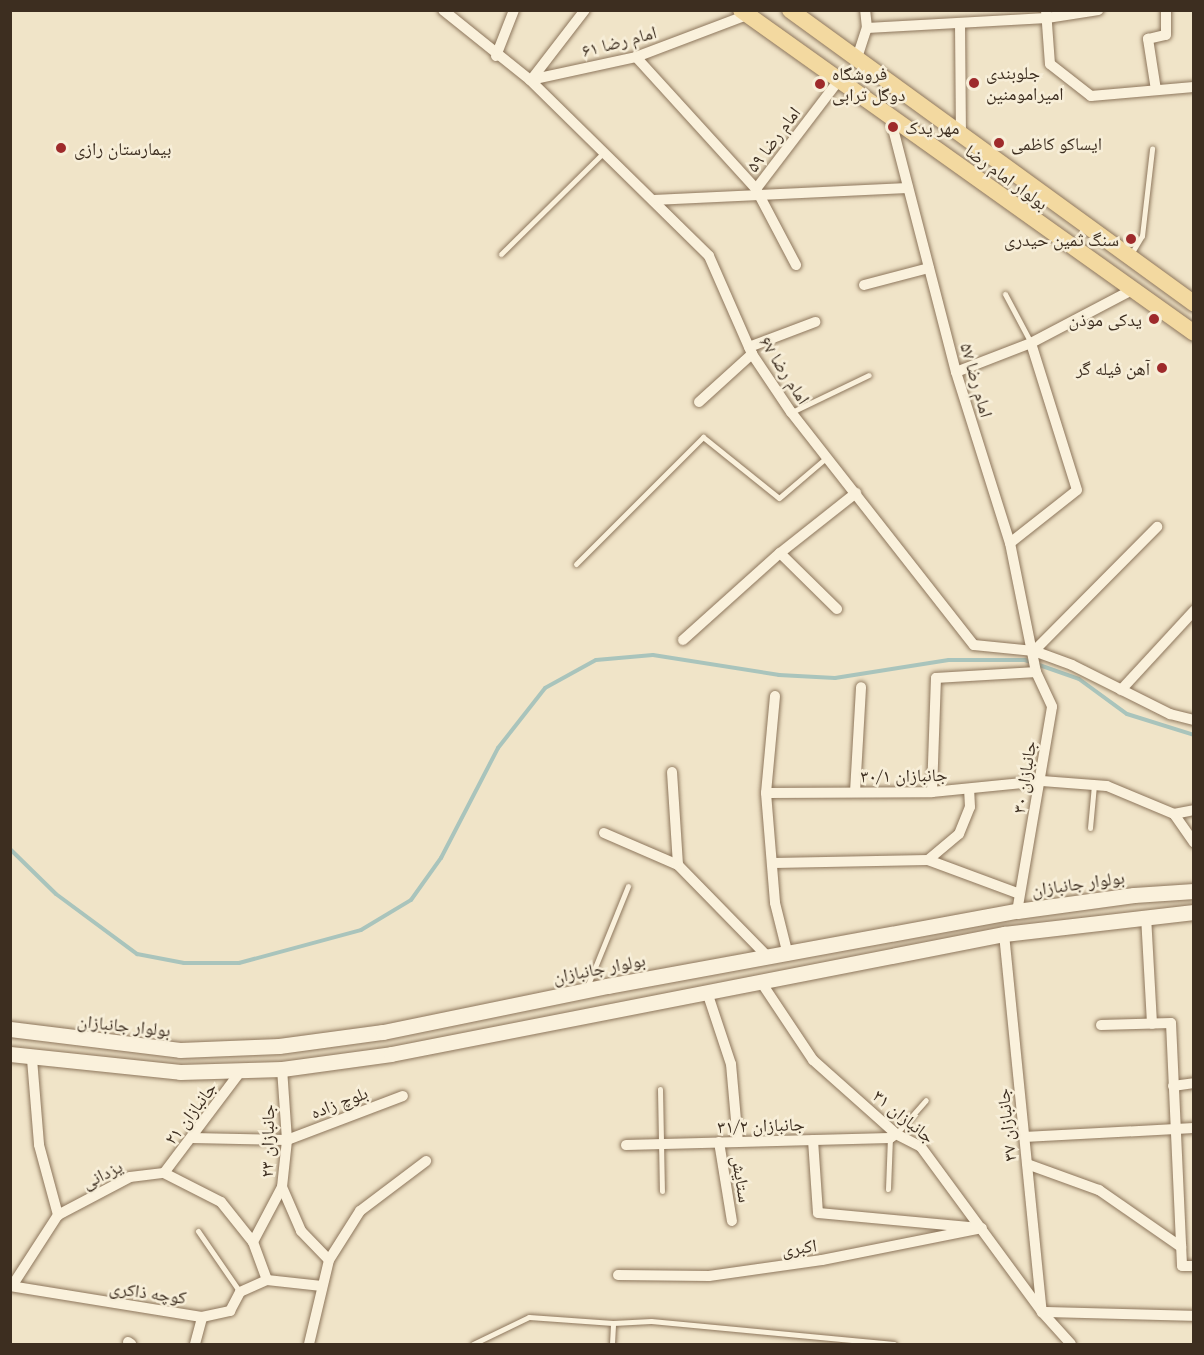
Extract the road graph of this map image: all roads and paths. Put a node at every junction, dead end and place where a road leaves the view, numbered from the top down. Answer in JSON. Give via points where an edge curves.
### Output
{"nodes":[{"id":1,"x":443,"y":10,"type":"edge"},
{"id":2,"x":514,"y":10,"type":"edge"},
{"id":3,"x":585,"y":10,"type":"edge"},
{"id":4,"x":789,"y":10,"type":"edge"},
{"id":5,"x":865,"y":10,"type":"edge"},
{"id":6,"x":1098,"y":10,"type":"edge"},
{"id":7,"x":1166,"y":10,"type":"edge"},
{"id":8,"x":744,"y":13,"type":"edge"},
{"id":9,"x":1047,"y":14,"type":"edge"},
{"id":10,"x":960,"y":23,"type":"junction"},
{"id":11,"x":867,"y":28,"type":"junction"},
{"id":12,"x":496,"y":56,"type":"junction"},
{"id":13,"x":636,"y":57,"type":"junction"},
{"id":14,"x":856,"y":61,"type":"junction"},
{"id":15,"x":530,"y":80,"type":"junction"},
{"id":16,"x":839,"y":80,"type":"junction"},
{"id":17,"x":1194,"y":87,"type":"edge"},
{"id":18,"x":1156,"y":90,"type":"junction"},
{"id":19,"x":890,"y":117,"type":"junction"},
{"id":20,"x":960,"y":136,"type":"junction"},
{"id":21,"x":1152,"y":149,"type":"dead end"},
{"id":22,"x":605,"y":151,"type":"junction"},
{"id":23,"x":908,"y":188,"type":"junction"},
{"id":24,"x":758,"y":193,"type":"junction"},
{"id":25,"x":653,"y":200,"type":"junction"},
{"id":26,"x":501,"y":254,"type":"dead end"},
{"id":27,"x":1129,"y":258,"type":"junction"},
{"id":28,"x":796,"y":265,"type":"dead end"},
{"id":29,"x":929,"y":268,"type":"junction"},
{"id":30,"x":864,"y":285,"type":"dead end"},
{"id":31,"x":1132,"y":290,"type":"junction"},
{"id":32,"x":1005,"y":294,"type":"dead end"},
{"id":33,"x":1194,"y":303,"type":"edge"},
{"id":34,"x":815,"y":321,"type":"dead end"},
{"id":35,"x":1194,"y":333,"type":"edge"},
{"id":36,"x":1031,"y":343,"type":"junction"},
{"id":37,"x":750,"y":350,"type":"junction"},
{"id":38,"x":956,"y":372,"type":"junction"},
{"id":39,"x":869,"y":375,"type":"dead end"},
{"id":40,"x":699,"y":402,"type":"dead end"},
{"id":41,"x":791,"y":412,"type":"junction"},
{"id":42,"x":827,"y":457,"type":"junction"},
{"id":43,"x":855,"y":494,"type":"junction"},
{"id":44,"x":1157,"y":527,"type":"dead end"},
{"id":45,"x":1010,"y":543,"type":"junction"},
{"id":46,"x":780,"y":553,"type":"junction"},
{"id":47,"x":576,"y":564,"type":"dead end"},
{"id":48,"x":837,"y":609,"type":"dead end"},
{"id":49,"x":1194,"y":612,"type":"edge"},
{"id":50,"x":683,"y":640,"type":"dead end"},
{"id":51,"x":1034,"y":651,"type":"junction"},
{"id":52,"x":1036,"y":672,"type":"junction"},
{"id":53,"x":861,"y":687,"type":"dead end"},
{"id":54,"x":1121,"y":690,"type":"junction"},
{"id":55,"x":775,"y":696,"type":"dead end"},
{"id":56,"x":1194,"y":720,"type":"edge"},
{"id":57,"x":672,"y":772,"type":"dead end"},
{"id":58,"x":1042,"y":781,"type":"junction"},
{"id":59,"x":1094,"y":785,"type":"junction"},
{"id":60,"x":969,"y":790,"type":"junction"},
{"id":61,"x":855,"y":792,"type":"junction"},
{"id":62,"x":932,"y":792,"type":"junction"},
{"id":63,"x":766,"y":793,"type":"junction"},
{"id":64,"x":1194,"y":810,"type":"edge"},
{"id":65,"x":1174,"y":814,"type":"junction"},
{"id":66,"x":1090,"y":828,"type":"dead end"},
{"id":67,"x":604,"y":833,"type":"dead end"},
{"id":68,"x":1194,"y":843,"type":"edge"},
{"id":69,"x":928,"y":860,"type":"junction"},
{"id":70,"x":774,"y":863,"type":"junction"},
{"id":71,"x":678,"y":865,"type":"junction"},
{"id":72,"x":628,"y":886,"type":"dead end"},
{"id":73,"x":1194,"y":891,"type":"edge"},
{"id":74,"x":1017,"y":892,"type":"junction"},
{"id":75,"x":1017,"y":910,"type":"junction"},
{"id":76,"x":1194,"y":912,"type":"edge"},
{"id":77,"x":1146,"y":916,"type":"junction"},
{"id":78,"x":1004,"y":934,"type":"junction"},
{"id":79,"x":788,"y":955,"type":"junction"},
{"id":80,"x":769,"y":958,"type":"junction"},
{"id":81,"x":761,"y":982,"type":"junction"},
{"id":82,"x":607,"y":986,"type":"junction"},
{"id":83,"x":586,"y":990,"type":"junction"},
{"id":84,"x":706,"y":992,"type":"junction"},
{"id":85,"x":613,"y":1009,"type":"junction"},
{"id":86,"x":1152,"y":1024,"type":"junction"},
{"id":87,"x":1101,"y":1025,"type":"dead end"},
{"id":88,"x":10,"y":1029,"type":"edge"},
{"id":89,"x":10,"y":1054,"type":"edge"},
{"id":90,"x":32,"y":1059,"type":"junction"},
{"id":91,"x":282,"y":1069,"type":"junction"},
{"id":92,"x":241,"y":1071,"type":"junction"},
{"id":93,"x":1194,"y":1083,"type":"edge"},
{"id":94,"x":1173,"y":1086,"type":"junction"},
{"id":95,"x":660,"y":1089,"type":"dead end"},
{"id":96,"x":403,"y":1096,"type":"dead end"},
{"id":97,"x":926,"y":1100,"type":"dead end"},
{"id":98,"x":1194,"y":1128,"type":"edge"},
{"id":99,"x":1175,"y":1129,"type":"junction"},
{"id":100,"x":893,"y":1136,"type":"junction"},
{"id":101,"x":1024,"y":1137,"type":"junction"},
{"id":102,"x":192,"y":1138,"type":"junction"},
{"id":103,"x":286,"y":1140,"type":"junction"},
{"id":104,"x":813,"y":1140,"type":"junction"},
{"id":105,"x":719,"y":1142,"type":"junction"},
{"id":106,"x":738,"y":1142,"type":"junction"},
{"id":107,"x":660,"y":1144,"type":"junction"},
{"id":108,"x":626,"y":1145,"type":"dead end"},
{"id":109,"x":426,"y":1161,"type":"dead end"},
{"id":110,"x":1027,"y":1164,"type":"junction"},
{"id":111,"x":164,"y":1173,"type":"junction"},
{"id":112,"x":282,"y":1187,"type":"junction"},
{"id":113,"x":888,"y":1189,"type":"dead end"},
{"id":114,"x":662,"y":1191,"type":"dead end"},
{"id":115,"x":58,"y":1215,"type":"junction"},
{"id":116,"x":732,"y":1221,"type":"dead end"},
{"id":117,"x":982,"y":1228,"type":"junction"},
{"id":118,"x":198,"y":1231,"type":"dead end"},
{"id":119,"x":253,"y":1242,"type":"junction"},
{"id":120,"x":1181,"y":1247,"type":"junction"},
{"id":121,"x":329,"y":1260,"type":"junction"},
{"id":122,"x":1194,"y":1266,"type":"edge"},
{"id":123,"x":618,"y":1275,"type":"dead end"},
{"id":124,"x":267,"y":1280,"type":"junction"},
{"id":125,"x":11,"y":1286,"type":"edge"},
{"id":126,"x":322,"y":1286,"type":"junction"},
{"id":127,"x":240,"y":1293,"type":"junction"},
{"id":128,"x":1042,"y":1312,"type":"junction"},
{"id":129,"x":1194,"y":1316,"type":"edge"},
{"id":130,"x":202,"y":1317,"type":"junction"},
{"id":131,"x":613,"y":1323,"type":"junction"},
{"id":132,"x":195,"y":1344,"type":"edge"},
{"id":133,"x":309,"y":1344,"type":"edge"},
{"id":134,"x":473,"y":1344,"type":"edge"},
{"id":135,"x":612,"y":1344,"type":"edge"},
{"id":136,"x":894,"y":1344,"type":"edge"},
{"id":137,"x":1071,"y":1344,"type":"edge"}],
"edges":[{"from":1,"to":12,"type":"street","name":"امام رضا ۶۷"},
{"from":2,"to":12,"type":"street"},
{"from":3,"to":15,"type":"street"},
{"from":4,"to":14,"type":"main road","name":"بولوار امام رضا"},
{"from":5,"to":11,"type":"street"},
{"from":6,"to":9,"type":"street"},
{"from":7,"to":18,"type":"street","via":[[1166,35],[1148,39]]},
{"from":8,"to":13,"type":"street","name":"امام رضا ۶۱"},
{"from":8,"to":16,"type":"main road","name":"بولوار امام رضا"},
{"from":9,"to":10,"type":"street"},
{"from":9,"to":18,"type":"street","via":[[1050,64],[1091,96]]},
{"from":10,"to":11,"type":"street"},
{"from":10,"to":20,"type":"street"},
{"from":11,"to":14,"type":"street"},
{"from":12,"to":15,"type":"street","name":"امام رضا ۶۷"},
{"from":13,"to":15,"type":"street","name":"امام رضا ۶۱"},
{"from":13,"to":24,"type":"street"},
{"from":14,"to":20,"type":"main road","name":"بولوار امام رضا"},
{"from":15,"to":22,"type":"street","name":"امام رضا ۶۷"},
{"from":16,"to":19,"type":"main road","name":"بولوار امام رضا"},
{"from":16,"to":24,"type":"street","name":"امام رضا ۵۹"},
{"from":17,"to":18,"type":"street"},
{"from":19,"to":23,"type":"street","name":"امام رضا ۵۷"},
{"from":19,"to":31,"type":"main road","name":"بولوار امام رضا"},
{"from":20,"to":27,"type":"main road","name":"بولوار امام رضا"},
{"from":21,"to":27,"type":"lane","via":[[1142,236]]},
{"from":22,"to":25,"type":"street","name":"امام رضا ۶۷"},
{"from":22,"to":26,"type":"lane"},
{"from":23,"to":24,"type":"street"},
{"from":23,"to":29,"type":"street","name":"امام رضا ۵۷"},
{"from":24,"to":25,"type":"street"},
{"from":24,"to":28,"type":"street"},
{"from":25,"to":37,"type":"street","name":"امام رضا ۶۷","via":[[709,256]]},
{"from":27,"to":33,"type":"main road","name":"بولوار امام رضا"},
{"from":29,"to":30,"type":"street"},
{"from":29,"to":38,"type":"street","name":"امام رضا ۵۷"},
{"from":31,"to":35,"type":"main road","name":"بولوار امام رضا"},
{"from":31,"to":36,"type":"street"},
{"from":32,"to":36,"type":"lane"},
{"from":34,"to":37,"type":"street"},
{"from":36,"to":38,"type":"street"},
{"from":36,"to":45,"type":"street","via":[[1077,490]]},
{"from":37,"to":40,"type":"street"},
{"from":37,"to":41,"type":"street","name":"امام رضا ۶۷"},
{"from":38,"to":45,"type":"street","name":"امام رضا ۵۷"},
{"from":39,"to":41,"type":"lane"},
{"from":41,"to":42,"type":"street","name":"امام رضا ۶۷"},
{"from":42,"to":43,"type":"street","name":"امام رضا ۶۷"},
{"from":42,"to":47,"type":"lane","via":[[779,498],[703,437]]},
{"from":43,"to":46,"type":"street"},
{"from":43,"to":51,"type":"street","name":"امام رضا ۶۷","via":[[974,645]]},
{"from":44,"to":51,"type":"street"},
{"from":45,"to":51,"type":"street","name":"امام رضا ۵۷"},
{"from":46,"to":48,"type":"street"},
{"from":46,"to":50,"type":"street"},
{"from":49,"to":54,"type":"street"},
{"from":51,"to":52,"type":"street","name":"جانبازان ۳۰"},
{"from":51,"to":54,"type":"street","name":"امام رضا ۶۷"},
{"from":52,"to":58,"type":"street","name":"جانبازان ۳۰","via":[[1052,707]]},
{"from":52,"to":62,"type":"street","via":[[936,678]]},
{"from":53,"to":61,"type":"street"},
{"from":54,"to":56,"type":"street","name":"امام رضا ۶۷","via":[[1170,714]]},
{"from":55,"to":63,"type":"street"},
{"from":57,"to":71,"type":"street"},
{"from":58,"to":59,"type":"street","name":"جانبازان ۳۰/۱"},
{"from":58,"to":60,"type":"street","name":"جانبازان ۳۰/۱"},
{"from":58,"to":74,"type":"street","name":"جانبازان ۳۰"},
{"from":59,"to":65,"type":"street","name":"جانبازان ۳۰/۱","via":[[1132,793]]},
{"from":59,"to":66,"type":"lane"},
{"from":60,"to":62,"type":"street","name":"جانبازان ۳۰/۱"},
{"from":60,"to":69,"type":"street","via":[[970,807],[959,834]]},
{"from":61,"to":62,"type":"street","name":"جانبازان ۳۰/۱"},
{"from":61,"to":63,"type":"street","name":"جانبازان ۳۰/۱"},
{"from":63,"to":70,"type":"street"},
{"from":64,"to":65,"type":"street"},
{"from":65,"to":68,"type":"street"},
{"from":67,"to":71,"type":"street"},
{"from":69,"to":70,"type":"street"},
{"from":69,"to":74,"type":"street"},
{"from":70,"to":79,"type":"street","via":[[775,903]]},
{"from":71,"to":80,"type":"street"},
{"from":72,"to":83,"type":"lane"},
{"from":73,"to":75,"type":"main road","name":"بولوار جانبازان"},
{"from":74,"to":75,"type":"street","name":"جانبازان ۳۰"},
{"from":75,"to":79,"type":"main road","name":"بولوار جانبازان"},
{"from":76,"to":77,"type":"main road"},
{"from":77,"to":78,"type":"main road"},
{"from":77,"to":86,"type":"street"},
{"from":78,"to":81,"type":"main road"},
{"from":78,"to":101,"type":"street","name":"جانبازان ۳۷"},
{"from":79,"to":80,"type":"main road","name":"بولوار جانبازان"},
{"from":80,"to":82,"type":"main road","name":"بولوار جانبازان"},
{"from":81,"to":84,"type":"main road"},
{"from":81,"to":100,"type":"street","name":"جانبازان ۳۱","via":[[813,1060]]},
{"from":82,"to":83,"type":"main road","name":"بولوار جانبازان"},
{"from":82,"to":85,"type":"main road"},
{"from":83,"to":88,"type":"main road","name":"بولوار جانبازان","via":[[383,1032],[279,1046],[180,1050]]},
{"from":84,"to":85,"type":"main road"},
{"from":84,"to":106,"type":"street","via":[[731,1064]]},
{"from":85,"to":91,"type":"main road","via":[[391,1054]]},
{"from":86,"to":87,"type":"street"},
{"from":86,"to":94,"type":"street","via":[[1172,1023]]},
{"from":89,"to":90,"type":"main road"},
{"from":90,"to":92,"type":"main road","via":[[180,1072]]},
{"from":90,"to":115,"type":"street","via":[[39,1145]]},
{"from":91,"to":92,"type":"main road"},
{"from":91,"to":103,"type":"street","name":"جانبازان ۲۳"},
{"from":92,"to":102,"type":"street","name":"جانبازان ۲۱"},
{"from":93,"to":94,"type":"street"},
{"from":94,"to":99,"type":"street"},
{"from":95,"to":107,"type":"lane"},
{"from":96,"to":103,"type":"street","name":"بلوچ زاده"},
{"from":97,"to":100,"type":"lane"},
{"from":98,"to":99,"type":"street"},
{"from":99,"to":101,"type":"street"},
{"from":99,"to":120,"type":"street"},
{"from":100,"to":104,"type":"street","name":"جانبازان ۳۱/۲"},
{"from":100,"to":113,"type":"lane"},
{"from":100,"to":117,"type":"street","name":"جانبازان ۳۱","via":[[921,1147]]},
{"from":101,"to":110,"type":"street","name":"جانبازان ۳۷"},
{"from":102,"to":103,"type":"street"},
{"from":102,"to":111,"type":"street","name":"جانبازان ۲۱"},
{"from":103,"to":112,"type":"street","name":"جانبازان ۲۳"},
{"from":104,"to":106,"type":"street","name":"جانبازان ۳۱/۲"},
{"from":104,"to":117,"type":"street","via":[[818,1213]]},
{"from":105,"to":106,"type":"street","name":"جانبازان ۳۱/۲"},
{"from":105,"to":107,"type":"street","name":"جانبازان ۳۱/۲"},
{"from":105,"to":116,"type":"street","name":"ستایش"},
{"from":107,"to":108,"type":"street","name":"جانبازان ۳۱/۲"},
{"from":107,"to":114,"type":"lane"},
{"from":109,"to":121,"type":"street","via":[[360,1211]]},
{"from":110,"to":120,"type":"street","via":[[1099,1190]]},
{"from":110,"to":128,"type":"street","name":"جانبازان ۳۷"},
{"from":111,"to":115,"type":"street","name":"یزدانی","via":[[130,1177]]},
{"from":111,"to":119,"type":"street","via":[[221,1202]]},
{"from":112,"to":119,"type":"street","name":"جانبازان ۲۳"},
{"from":112,"to":121,"type":"street","via":[[301,1231]]},
{"from":115,"to":125,"type":"street"},
{"from":117,"to":123,"type":"street","name":"اکبری","via":[[822,1260],[710,1276]]},
{"from":117,"to":128,"type":"street","name":"جانبازان ۳۱"},
{"from":118,"to":127,"type":"lane"},
{"from":119,"to":124,"type":"street"},
{"from":120,"to":122,"type":"street","via":[[1182,1266]]},
{"from":121,"to":126,"type":"street"},
{"from":124,"to":126,"type":"street"},
{"from":124,"to":127,"type":"street","name":"کوچه ذاکری"},
{"from":125,"to":130,"type":"street","name":"کوچه ذاکری"},
{"from":126,"to":133,"type":"street"},
{"from":127,"to":130,"type":"street","name":"کوچه ذاکری","via":[[230,1311]]},
{"from":128,"to":129,"type":"street"},
{"from":128,"to":137,"type":"street","name":"جانبازان ۳۱"},
{"from":130,"to":132,"type":"street"},
{"from":131,"to":134,"type":"lane","via":[[529,1317]]},
{"from":131,"to":135,"type":"lane"},
{"from":131,"to":136,"type":"lane","via":[[651,1321]]}]}
